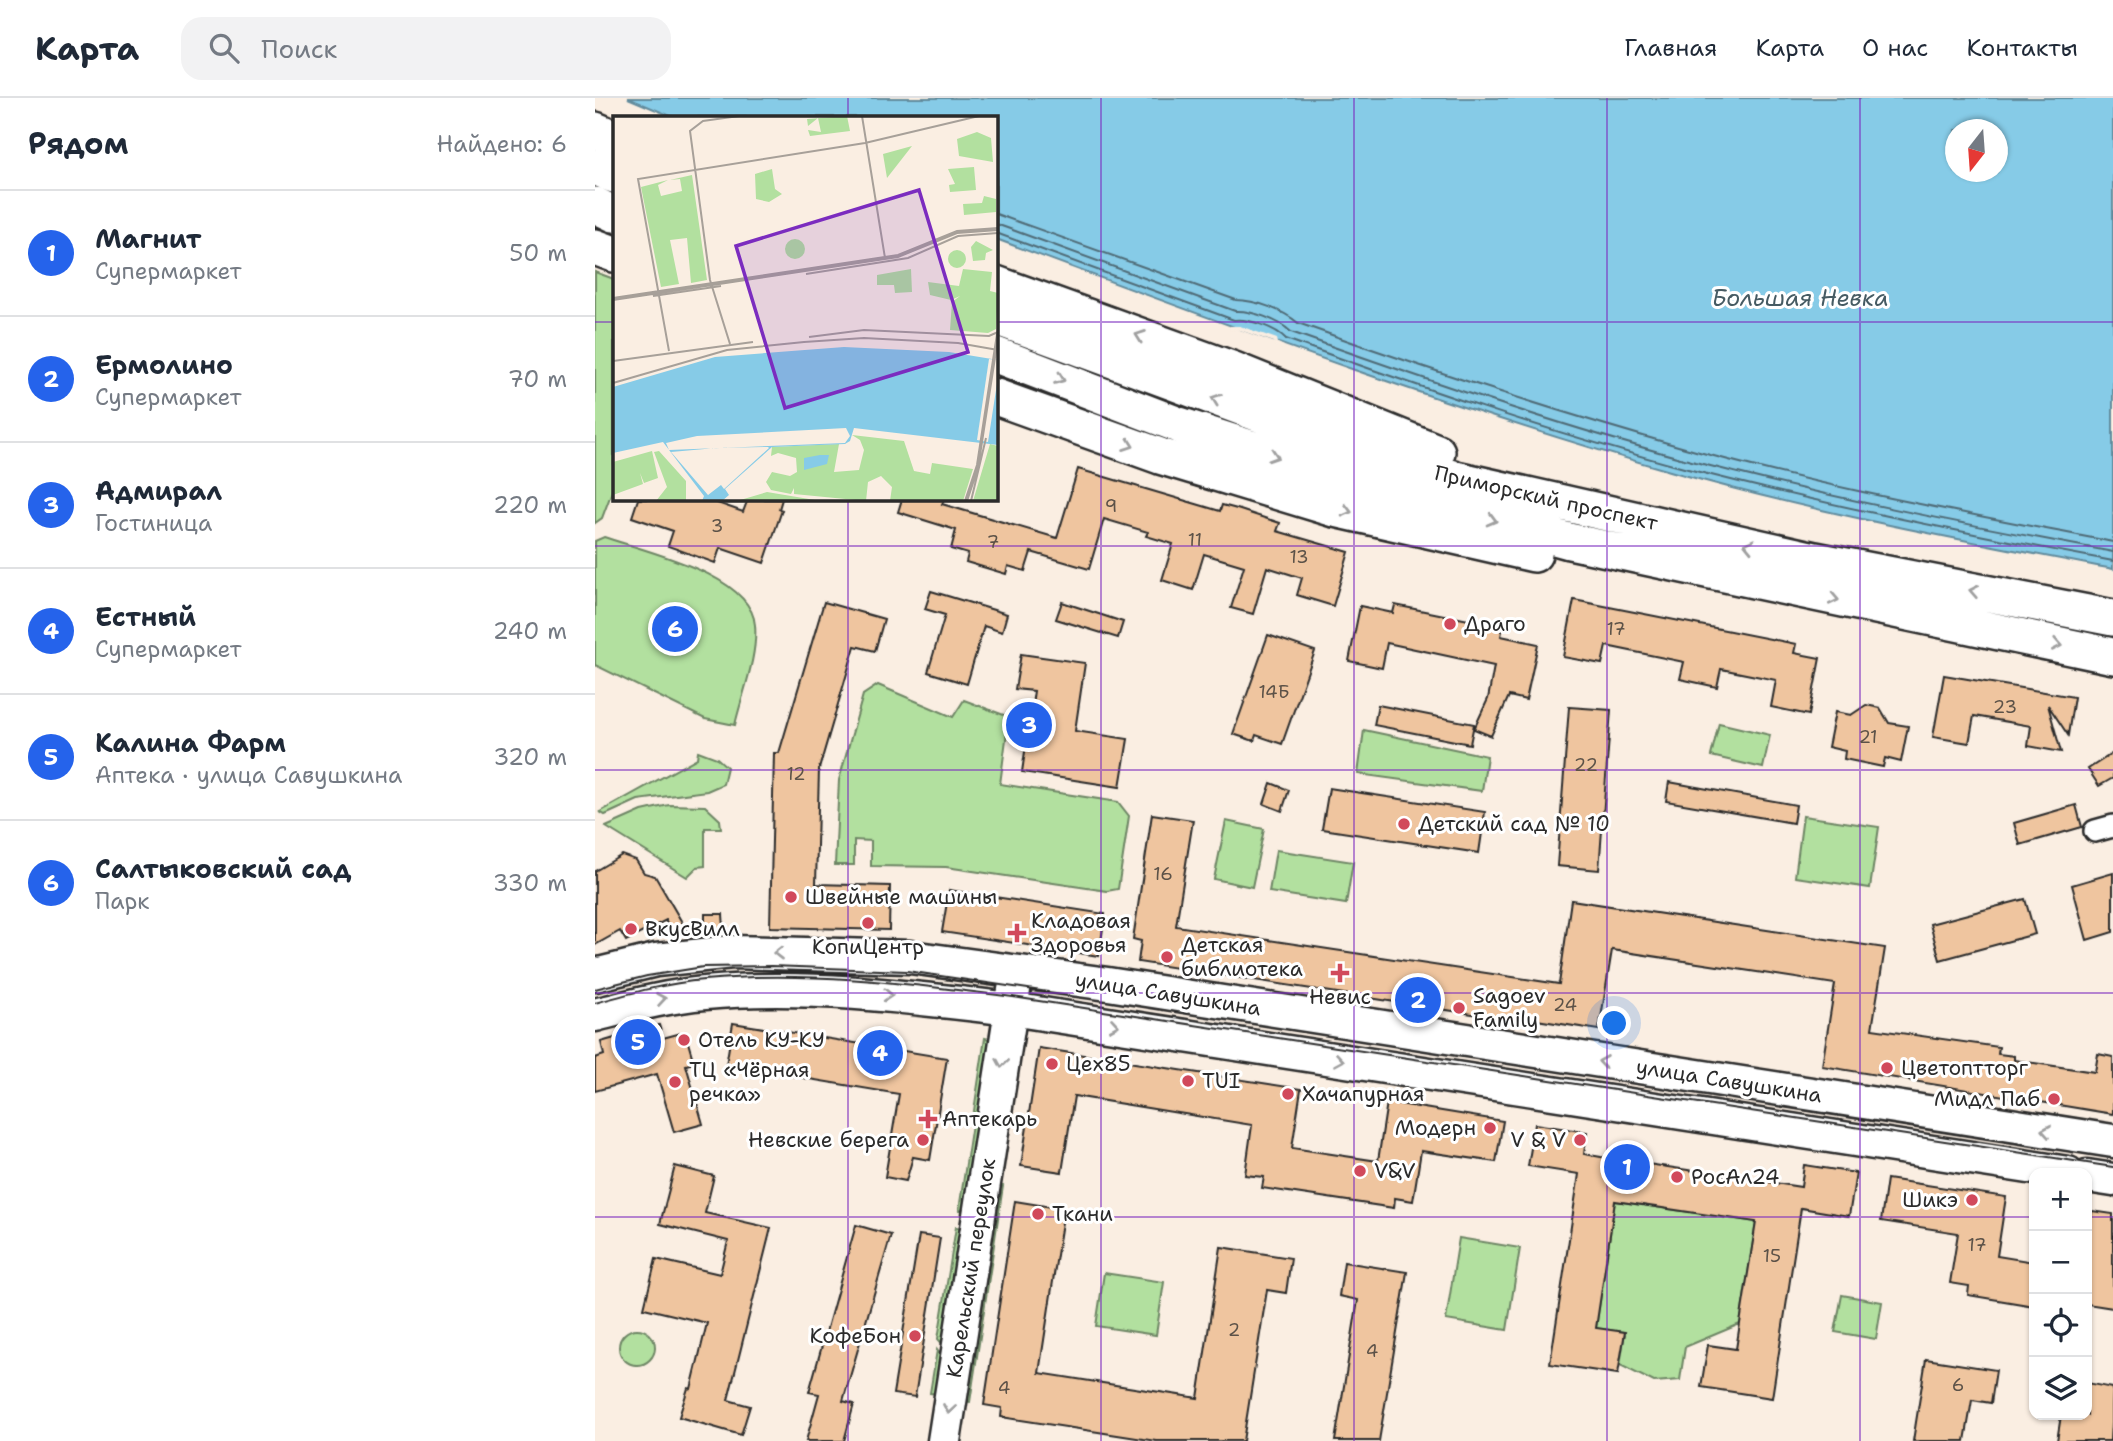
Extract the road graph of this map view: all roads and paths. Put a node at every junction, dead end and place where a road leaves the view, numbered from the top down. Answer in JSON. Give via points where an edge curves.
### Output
{"nodes":[{"id":1,"x":595,"y":130,"type":"edge"},
{"id":2,"x":613,"y":138,"type":"edge"},
{"id":3,"x":595,"y":167,"type":"edge"},
{"id":4,"x":613,"y":175,"type":"edge"},
{"id":5,"x":595,"y":205,"type":"edge"},
{"id":6,"x":613,"y":214,"type":"edge"},
{"id":7,"x":595,"y":247,"type":"edge"},
{"id":8,"x":613,"y":254,"type":"edge"},
{"id":9,"x":997,"y":284,"type":"edge"},
{"id":10,"x":997,"y":317,"type":"edge"},
{"id":11,"x":997,"y":355,"type":"edge"},
{"id":12,"x":997,"y":397,"type":"edge"},
{"id":13,"x":1562,"y":503,"type":"junction"},
{"id":14,"x":1767,"y":585,"type":"junction"},
{"id":15,"x":2113,"y":618,"type":"edge"},
{"id":16,"x":2113,"y":656,"type":"edge"},
{"id":17,"x":1017,"y":971,"type":"junction"},
{"id":18,"x":595,"y":975,"type":"edge"},
{"id":19,"x":1011,"y":1009,"type":"junction"},
{"id":20,"x":595,"y":1015,"type":"edge"},
{"id":21,"x":2113,"y":1141,"type":"edge"},
{"id":22,"x":2036,"y":1168,"type":"edge"},
{"id":23,"x":2092,"y":1177,"type":"edge"},
{"id":24,"x":2113,"y":1180,"type":"edge"},
{"id":25,"x":944,"y":1441,"type":"edge"}],
"edges":[{"from":1,"to":2,"type":"main road"},
{"from":3,"to":4,"type":"main road"},
{"from":5,"to":6,"type":"main road"},
{"from":7,"to":8,"type":"main road"},
{"from":13,"to":9,"type":"main road","one_way":true,"via":[[1234,370]]},
{"from":13,"to":10,"type":"main road","name":"Приморский проспект","one_way":true,"via":[[1456,479],[1352,448]]},
{"from":11,"to":14,"type":"main road","name":"Приморский проспект","one_way":true,"via":[[1179,425],[1343,478],[1569,541]]},
{"from":12,"to":14,"type":"main road","one_way":true,"via":[[1160,456],[1374,518],[1722,593]]},
{"from":15,"to":13,"type":"main road","name":"Приморский проспект","one_way":true,"via":[[1815,560]]},
{"from":14,"to":16,"type":"main road","name":"Приморский проспект","one_way":true},
{"from":17,"to":18,"type":"main road","name":"улица Савушкина","one_way":true,"via":[[910,957],[732,953],[656,960]]},
{"from":17,"to":19,"type":"main road","name":"Карельский переулок"},
{"from":21,"to":17,"type":"main road","name":"улица Савушкина","one_way":true},
{"from":20,"to":19,"type":"main road","name":"улица Савушкина","one_way":true,"via":[[706,993],[772,991],[907,996]]},
{"from":19,"to":22,"type":"main road","name":"улица Савушкина","one_way":true},
{"from":19,"to":25,"type":"main road","name":"Карельский переулок","one_way":true},
{"from":23,"to":24,"type":"main road"}]}
